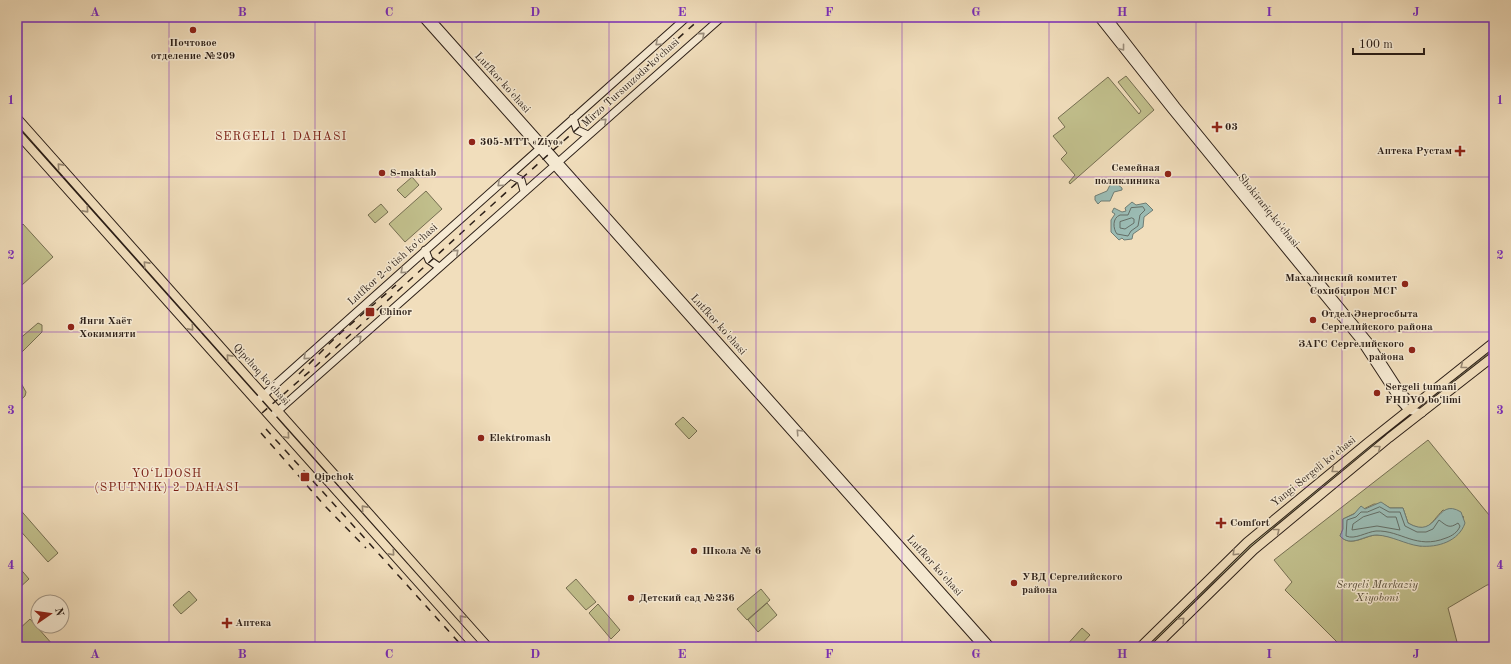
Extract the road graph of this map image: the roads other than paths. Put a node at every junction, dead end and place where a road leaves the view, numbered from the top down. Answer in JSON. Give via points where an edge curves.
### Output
{"nodes":[{"id":1,"x":422,"y":17,"type":"edge"},
{"id":2,"x":429,"y":17,"type":"edge"},
{"id":3,"x":687,"y":17,"type":"edge"},
{"id":4,"x":722,"y":17,"type":"edge"},
{"id":5,"x":1098,"y":17,"type":"edge"},
{"id":6,"x":1107,"y":17,"type":"edge"},
{"id":7,"x":17,"y":118,"type":"edge"},
{"id":8,"x":573,"y":118,"type":"junction"},
{"id":9,"x":17,"y":133,"type":"edge"},
{"id":10,"x":588,"y":135,"type":"junction"},
{"id":11,"x":541,"y":147,"type":"junction"},
{"id":12,"x":556,"y":164,"type":"junction"},
{"id":13,"x":510,"y":175,"type":"junction"},
{"id":14,"x":524,"y":191,"type":"junction"},
{"id":15,"x":426,"y":250,"type":"junction"},
{"id":16,"x":439,"y":267,"type":"junction"},
{"id":17,"x":172,"y":293,"type":"junction"},
{"id":18,"x":165,"y":299,"type":"junction"},
{"id":19,"x":1494,"y":342,"type":"edge"},
{"id":20,"x":1494,"y":356,"type":"edge"},
{"id":21,"x":264,"y":395,"type":"junction"},
{"id":22,"x":257,"y":401,"type":"junction"},
{"id":23,"x":1411,"y":408,"type":"junction"},
{"id":24,"x":278,"y":411,"type":"junction"},
{"id":25,"x":1422,"y":413,"type":"junction"},
{"id":26,"x":271,"y":417,"type":"junction"},
{"id":27,"x":342,"y":483,"type":"junction"},
{"id":28,"x":335,"y":489,"type":"junction"},
{"id":29,"x":442,"y":595,"type":"junction"},
{"id":30,"x":435,"y":602,"type":"junction"},
{"id":31,"x":476,"y":647,"type":"edge"},
{"id":32,"x":488,"y":647,"type":"edge"},
{"id":33,"x":983,"y":647,"type":"edge"},
{"id":34,"x":991,"y":647,"type":"edge"},
{"id":35,"x":1140,"y":647,"type":"edge"},
{"id":36,"x":1155,"y":647,"type":"edge"}],
"edges":[{"from":1,"to":11,"type":"main road","name":"Lutfkor ko'chasi"},
{"from":2,"to":11,"type":"main road","name":"Lutfkor ko'chasi"},
{"from":3,"to":8,"type":"main road","name":"Mirzo Tursunzoda koʻchasi","one_way":true},
{"from":10,"to":4,"type":"main road","name":"Mirzo Tursunzoda koʻchasi","one_way":true},
{"from":5,"to":23,"type":"main road","name":"Shokirariq ko'chasi","one_way":true,"via":[[1360,340],[1396,395]]},
{"from":6,"to":23,"type":"main road","name":"Shokirariq ko'chasi","via":[[1176,106],[1368,341]]},
{"from":17,"to":7,"type":"main road","name":"Qipchoq ko'chasi","one_way":true},
{"from":8,"to":10,"type":"main road","via":[[577,130]]},
{"from":8,"to":11,"type":"main road","name":"Mirzo Tursunzoda koʻchasi"},
{"from":9,"to":18,"type":"main road","name":"Qipchoq ko'chasi","one_way":true},
{"from":10,"to":12,"type":"main road","name":"Mirzo Tursunzoda koʻchasi"},
{"from":11,"to":12,"type":"main road","name":"Lutfkor ko'chasi"},
{"from":11,"to":13,"type":"main road","name":"Lutfkor 2-o'tish ko'chasi"},
{"from":12,"to":14,"type":"main road"},
{"from":12,"to":33,"type":"main road","name":"Lutfkor ko'chasi"},
{"from":34,"to":12,"type":"main road","name":"Lutfkor ko'chasi","one_way":true},
{"from":13,"to":14,"type":"main road","via":[[521,180]]},
{"from":13,"to":15,"type":"main road","name":"Lutfkor 2-o'tish ko'chasi","one_way":true},
{"from":16,"to":14,"type":"main road","one_way":true},
{"from":15,"to":16,"type":"main road","via":[[429,260]]},
{"from":15,"to":21,"type":"main road","name":"Lutfkor 2-o'tish ko'chasi","one_way":true},
{"from":24,"to":16,"type":"main road","one_way":true},
{"from":17,"to":18,"type":"main road"},
{"from":21,"to":17,"type":"main road","name":"Qipchoq ko'chasi","one_way":true},
{"from":18,"to":22,"type":"main road","name":"Qipchoq ko'chasi","one_way":true},
{"from":19,"to":23,"type":"main road","name":"Yangi Sergeli ko'chasi","one_way":true},
{"from":20,"to":25,"type":"main road","name":"Yangi Sergeli ko'chasi"},
{"from":21,"to":22,"type":"main road","name":"Lutfkor 2-o'tish ko'chasi"},
{"from":21,"to":24,"type":"main road","name":"Qipchoq ko'chasi"},
{"from":22,"to":26,"type":"main road","name":"Qipchoq ko'chasi"},
{"from":23,"to":25,"type":"main road"},
{"from":23,"to":35,"type":"main road","name":"Yangi Sergeli ko'chasi","one_way":true,"via":[[1247,542]]},
{"from":24,"to":26,"type":"main road"},
{"from":24,"to":27,"type":"main road","name":"Qipchoq ko'chasi"},
{"from":36,"to":25,"type":"main road","name":"Yangi Sergeli ko'chasi","one_way":true,"via":[[1254,550]]},
{"from":26,"to":28,"type":"main road","name":"Qipchoq ko'chasi","one_way":true},
{"from":27,"to":28,"type":"main road"},
{"from":29,"to":27,"type":"main road","name":"Qipchoq ko'chasi","one_way":true},
{"from":28,"to":30,"type":"main road","name":"Qipchoq ko'chasi","one_way":true},
{"from":29,"to":30,"type":"main road"},
{"from":32,"to":29,"type":"main road","name":"Qipchoq ko'chasi","one_way":true},
{"from":30,"to":31,"type":"main road","name":"Qipchoq ko'chasi"}]}
